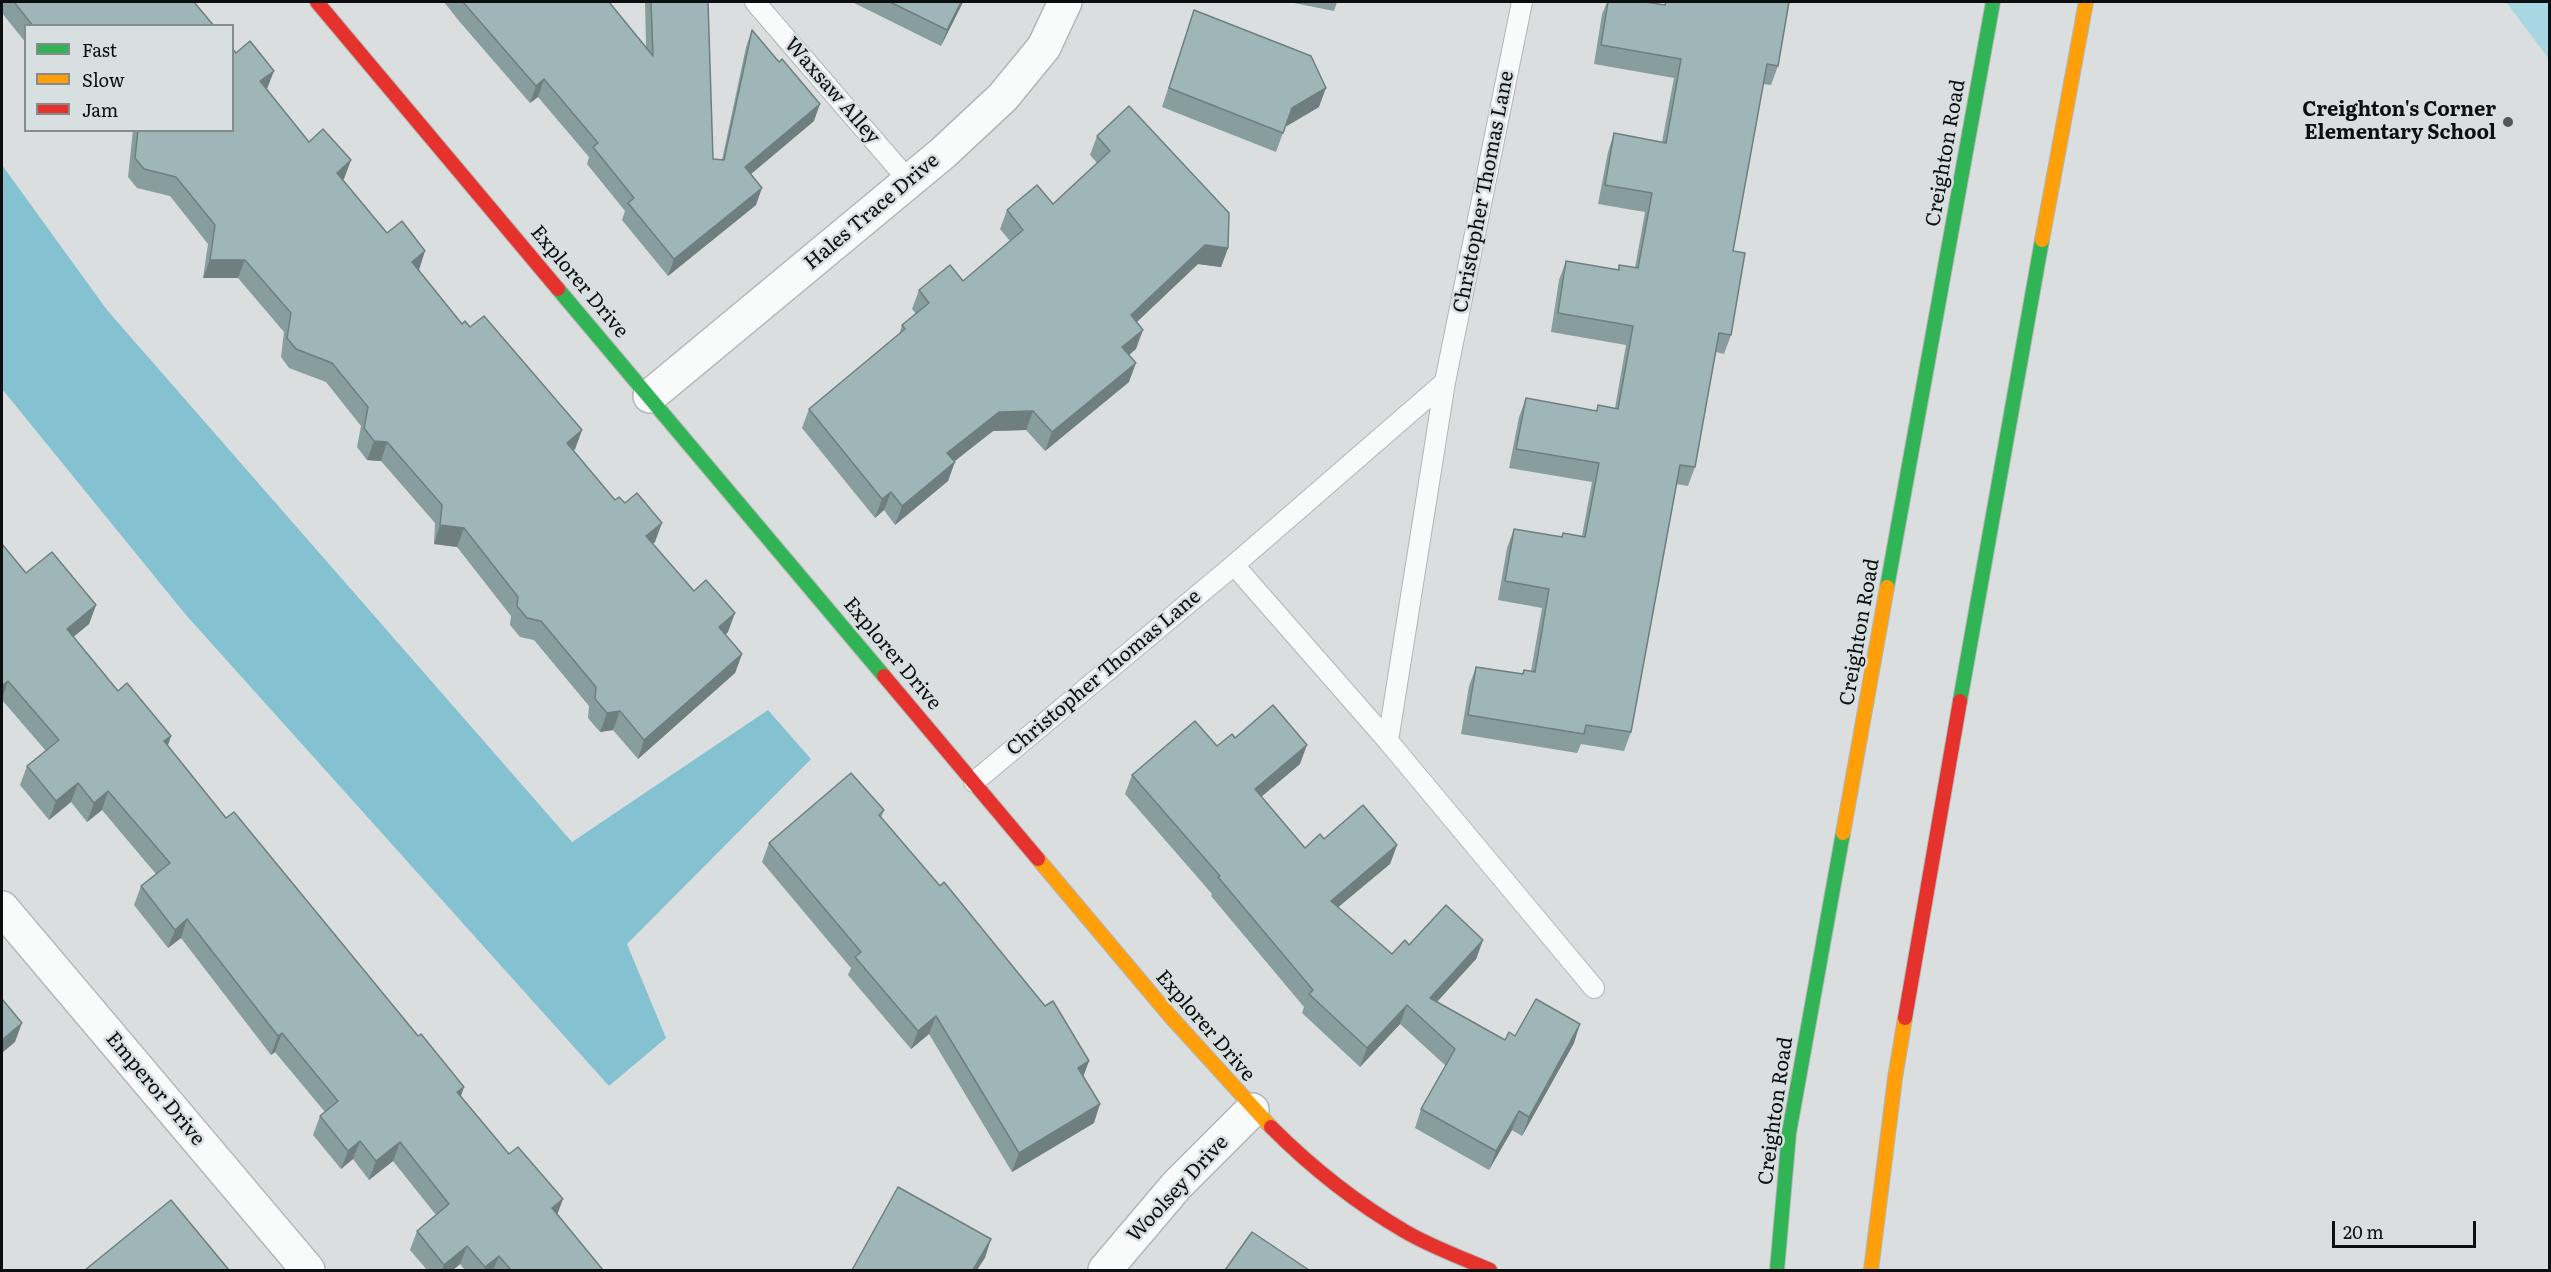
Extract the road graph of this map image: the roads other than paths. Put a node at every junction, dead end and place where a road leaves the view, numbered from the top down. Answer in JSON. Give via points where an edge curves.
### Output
{"nodes":[{"id":1,"x":317,"y":2,"type":"edge"},
{"id":2,"x":755,"y":2,"type":"edge"},
{"id":3,"x":1065,"y":2,"type":"edge"},
{"id":4,"x":1522,"y":2,"type":"edge"},
{"id":5,"x":1993,"y":2,"type":"edge"},
{"id":6,"x":2086,"y":2,"type":"edge"},
{"id":7,"x":909,"y":181,"type":"junction"},
{"id":8,"x":1445,"y":382,"type":"junction"},
{"id":9,"x":650,"y":396,"type":"junction"},
{"id":10,"x":1234,"y":565,"type":"junction"},
{"id":11,"x":1388,"y":741,"type":"junction"},
{"id":12,"x":974,"y":782,"type":"junction"},
{"id":13,"x":2,"y":909,"type":"edge"},
{"id":14,"x":1594,"y":988,"type":"dead end"},
{"id":15,"x":1252,"y":1110,"type":"junction"},
{"id":16,"x":308,"y":1270,"type":"edge"},
{"id":17,"x":1105,"y":1270,"type":"edge"},
{"id":18,"x":1490,"y":1270,"type":"edge"},
{"id":19,"x":1777,"y":1270,"type":"edge"},
{"id":20,"x":1871,"y":1270,"type":"edge"}],
"edges":[{"from":1,"to":9,"type":"street","name":"Explorer Drive"},
{"from":2,"to":7,"type":"lane","name":"Waxsaw Alley"},
{"from":3,"to":7,"type":"street","name":"Hales Trace Drive","via":[[1044,47],[1003,97]]},
{"from":4,"to":8,"type":"lane","name":"Christopher Thomas Lane"},
{"from":5,"to":19,"type":"street","name":"Creighton Road","via":[[1789,1133]]},
{"from":6,"to":20,"type":"street","via":[[1895,1078]]},
{"from":7,"to":9,"type":"street","name":"Hales Trace Drive"},
{"from":8,"to":10,"type":"lane","name":"Christopher Thomas Lane"},
{"from":8,"to":11,"type":"lane","name":"Christopher Thomas Lane"},
{"from":9,"to":12,"type":"street","name":"Explorer Drive"},
{"from":10,"to":11,"type":"lane"},
{"from":10,"to":12,"type":"lane","name":"Christopher Thomas Lane"},
{"from":11,"to":14,"type":"lane"},
{"from":12,"to":15,"type":"street","name":"Explorer Drive"},
{"from":13,"to":16,"type":"street","name":"Emperor Drive"},
{"from":15,"to":17,"type":"street","name":"Woolsey Drive","via":[[1177,1185]]},
{"from":15,"to":18,"type":"street","name":"Explorer Drive","via":[[1338,1186],[1406,1232]]}]}
